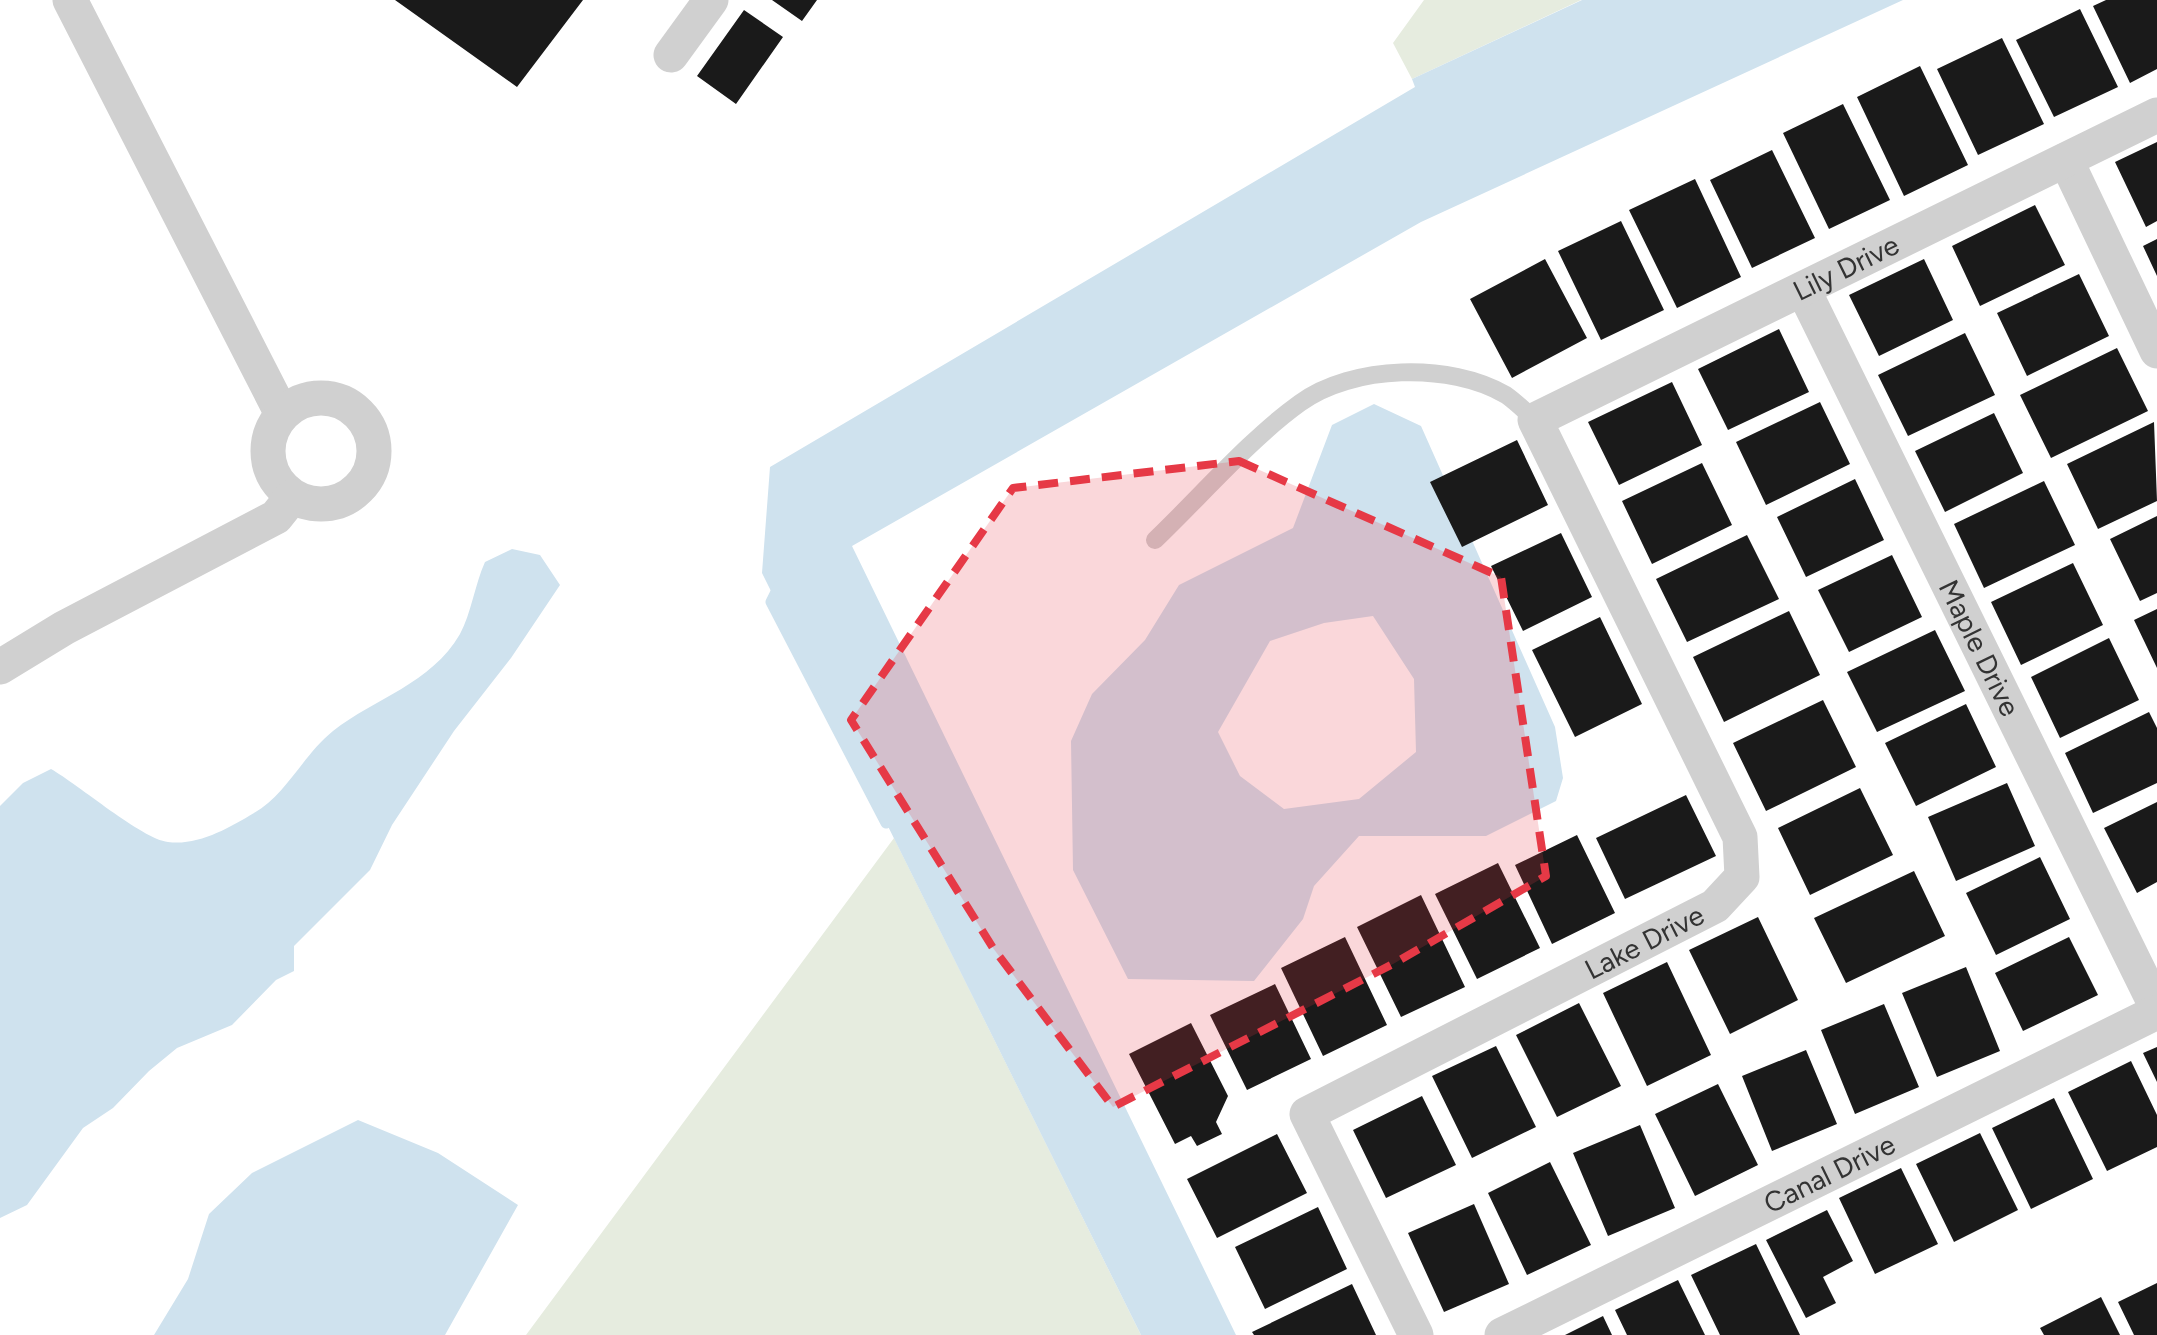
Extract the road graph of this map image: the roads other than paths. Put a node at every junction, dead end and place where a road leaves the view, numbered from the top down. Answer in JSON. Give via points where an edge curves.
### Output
{"nodes":[{"id":1,"x":70,"y":0,"type":"edge"},
{"id":2,"x":711,"y":0,"type":"edge"},
{"id":3,"x":671,"y":55,"type":"dead end"},
{"id":4,"x":2157,"y":115,"type":"edge"},
{"id":5,"x":2066,"y":160,"type":"junction"},
{"id":6,"x":1803,"y":289,"type":"junction"},
{"id":7,"x":2157,"y":351,"type":"edge"},
{"id":8,"x":282,"y":414,"type":"junction"},
{"id":9,"x":1535,"y":420,"type":"junction"},
{"id":10,"x":292,"y":497,"type":"junction"},
{"id":11,"x":1155,"y":540,"type":"dead end"},
{"id":12,"x":0,"y":667,"type":"edge"},
{"id":13,"x":2157,"y":1010,"type":"edge"},
{"id":14,"x":1416,"y":1335,"type":"edge"},
{"id":15,"x":1502,"y":1335,"type":"edge"}],
"edges":[{"from":1,"to":8,"type":"street"},
{"from":2,"to":3,"type":"street"},
{"from":4,"to":5,"type":"street","name":"Lily Drive"},
{"from":5,"to":6,"type":"street","name":"Lily Drive"},
{"from":5,"to":7,"type":"street"},
{"from":6,"to":9,"type":"street","name":"Lily Drive"},
{"from":6,"to":13,"type":"street","name":"Maple Drive"},
{"from":8,"to":10,"type":"street","via":[[267,457]]},
{"from":8,"to":10,"type":"street","via":[[297,402],[333,398],[363,419],[372,436],[370,472],[346,499],[328,504]]},
{"from":9,"to":11,"type":"lane","via":[[1506,396],[1474,382],[1389,373],[1335,384],[1300,402]]},
{"from":9,"to":14,"type":"street","name":"Lake Drive","via":[[1740,837],[1742,878],[1715,906],[1306,1114]]},
{"from":10,"to":12,"type":"street","via":[[276,517]]},
{"from":13,"to":15,"type":"street","name":"Canal Drive"}]}
